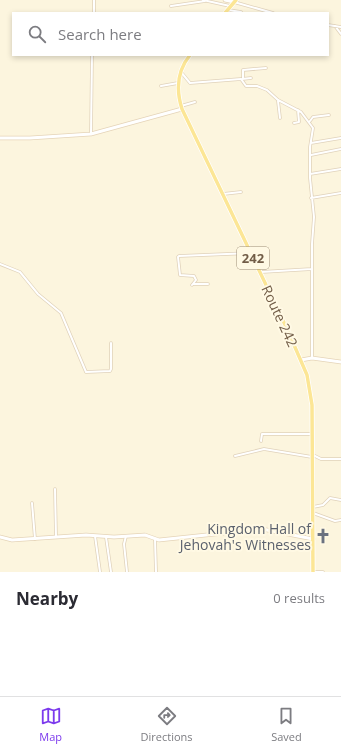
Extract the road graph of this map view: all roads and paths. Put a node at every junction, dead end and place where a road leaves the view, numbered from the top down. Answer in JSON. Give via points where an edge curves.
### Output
{"nodes":[{"id":1,"x":94,"y":0,"type":"edge"},
{"id":2,"x":188,"y":0,"type":"edge"},
{"id":3,"x":204,"y":0,"type":"edge"},
{"id":4,"x":225,"y":0,"type":"edge"},
{"id":5,"x":235,"y":1,"type":"edge"},
{"id":6,"x":188,"y":3,"type":"junction"},
{"id":7,"x":171,"y":6,"type":"dead end"},
{"id":8,"x":230,"y":6,"type":"junction"},
{"id":9,"x":94,"y":12,"type":"edge"},
{"id":10,"x":226,"y":12,"type":"edge"},
{"id":11,"x":241,"y":12,"type":"dead end"},
{"id":12,"x":270,"y":12,"type":"edge"},
{"id":13,"x":329,"y":25,"type":"edge"},
{"id":14,"x":335,"y":26,"type":"junction"},
{"id":15,"x":341,"y":27,"type":"edge"},
{"id":16,"x":341,"y":34,"type":"edge"},
{"id":17,"x":92,"y":56,"type":"edge"},
{"id":18,"x":189,"y":56,"type":"edge"},
{"id":19,"x":266,"y":68,"type":"dead end"},
{"id":20,"x":181,"y":72,"type":"junction"},
{"id":21,"x":251,"y":78,"type":"dead end"},
{"id":22,"x":242,"y":79,"type":"junction"},
{"id":23,"x":178,"y":83,"type":"junction"},
{"id":24,"x":161,"y":86,"type":"dead end"},
{"id":25,"x":277,"y":99,"type":"junction"},
{"id":26,"x":195,"y":102,"type":"dead end"},
{"id":27,"x":182,"y":107,"type":"junction"},
{"id":28,"x":298,"y":110,"type":"junction"},
{"id":29,"x":329,"y":115,"type":"dead end"},
{"id":30,"x":280,"y":118,"type":"dead end"},
{"id":31,"x":309,"y":121,"type":"junction"},
{"id":32,"x":294,"y":124,"type":"dead end"},
{"id":33,"x":92,"y":134,"type":"junction"},
{"id":34,"x":0,"y":138,"type":"edge"},
{"id":35,"x":341,"y":138,"type":"edge"},
{"id":36,"x":311,"y":143,"type":"junction"},
{"id":37,"x":341,"y":149,"type":"edge"},
{"id":38,"x":310,"y":155,"type":"junction"},
{"id":39,"x":341,"y":170,"type":"edge"},
{"id":40,"x":310,"y":174,"type":"junction"},
{"id":41,"x":241,"y":192,"type":"dead end"},
{"id":42,"x":341,"y":193,"type":"edge"},
{"id":43,"x":222,"y":194,"type":"junction"},
{"id":44,"x":311,"y":198,"type":"junction"},
{"id":45,"x":251,"y":253,"type":"junction"},
{"id":46,"x":0,"y":264,"type":"edge"},
{"id":47,"x":312,"y":269,"type":"junction"},
{"id":48,"x":260,"y":272,"type":"junction"},
{"id":49,"x":208,"y":284,"type":"dead end"},
{"id":50,"x":111,"y":343,"type":"dead end"},
{"id":51,"x":312,"y":358,"type":"junction"},
{"id":52,"x":301,"y":360,"type":"junction"},
{"id":53,"x":341,"y":362,"type":"edge"},
{"id":54,"x":312,"y":434,"type":"junction"},
{"id":55,"x":261,"y":441,"type":"dead end"},
{"id":56,"x":235,"y":456,"type":"dead end"},
{"id":57,"x":312,"y":456,"type":"junction"},
{"id":58,"x":341,"y":459,"type":"edge"},
{"id":59,"x":55,"y":489,"type":"dead end"},
{"id":60,"x":341,"y":500,"type":"edge"},
{"id":61,"x":32,"y":504,"type":"dead end"},
{"id":62,"x":313,"y":506,"type":"junction"},
{"id":63,"x":313,"y":513,"type":"junction"},
{"id":64,"x":341,"y":520,"type":"edge"},
{"id":65,"x":95,"y":536,"type":"junction"},
{"id":66,"x":126,"y":536,"type":"junction"},
{"id":67,"x":0,"y":537,"type":"edge"},
{"id":68,"x":56,"y":537,"type":"junction"},
{"id":69,"x":106,"y":537,"type":"junction"},
{"id":70,"x":35,"y":538,"type":"junction"},
{"id":71,"x":154,"y":539,"type":"junction"},
{"id":72,"x":313,"y":540,"type":"junction"},
{"id":73,"x":100,"y":572,"type":"edge"},
{"id":74,"x":111,"y":572,"type":"edge"},
{"id":75,"x":127,"y":572,"type":"edge"},
{"id":76,"x":156,"y":572,"type":"edge"},
{"id":77,"x":313,"y":572,"type":"edge"},
{"id":78,"x":324,"y":572,"type":"edge"}],
"edges":[{"from":1,"to":9,"type":"street"},
{"from":2,"to":6,"type":"street"},
{"from":3,"to":6,"type":"street"},
{"from":3,"to":8,"type":"street"},
{"from":4,"to":5,"type":"street"},
{"from":5,"to":8,"type":"main road"},
{"from":5,"to":12,"type":"street"},
{"from":6,"to":7,"type":"street"},
{"from":8,"to":10,"type":"main road"},
{"from":10,"to":11,"type":"street"},
{"from":13,"to":14,"type":"street"},
{"from":14,"to":15,"type":"street"},
{"from":14,"to":16,"type":"street"},
{"from":17,"to":33,"type":"street"},
{"from":18,"to":20,"type":"main road","name":"Route 242","number":"242"},
{"from":19,"to":22,"type":"street","via":[[243,70]]},
{"from":20,"to":22,"type":"street","via":[[190,83]]},
{"from":20,"to":23,"type":"main road","name":"Route 242","number":"242"},
{"from":21,"to":22,"type":"street"},
{"from":22,"to":25,"type":"street","via":[[246,86],[266,89]]},
{"from":23,"to":24,"type":"street"},
{"from":23,"to":27,"type":"main road","name":"Route 242","number":"242"},
{"from":25,"to":28,"type":"street"},
{"from":25,"to":30,"type":"street"},
{"from":26,"to":27,"type":"street"},
{"from":27,"to":33,"type":"street"},
{"from":27,"to":43,"type":"main road","name":"Route 242","number":"242"},
{"from":28,"to":31,"type":"street"},
{"from":28,"to":32,"type":"street","via":[[299,122]]},
{"from":29,"to":31,"type":"street","via":[[313,117]]},
{"from":31,"to":36,"type":"street","via":[[314,130]]},
{"from":33,"to":34,"type":"street"},
{"from":35,"to":36,"type":"street"},
{"from":36,"to":38,"type":"street"},
{"from":37,"to":38,"type":"street"},
{"from":38,"to":40,"type":"street"},
{"from":39,"to":40,"type":"street"},
{"from":40,"to":44,"type":"street"},
{"from":41,"to":43,"type":"street"},
{"from":42,"to":44,"type":"street"},
{"from":43,"to":45,"type":"main road","name":"Route 242","number":"242"},
{"from":44,"to":47,"type":"street","via":[[314,217]]},
{"from":45,"to":48,"type":"main road","name":"Route 242","number":"242"},
{"from":45,"to":49,"type":"street","via":[[178,257],[180,275],[194,276],[196,280],[193,284]]},
{"from":46,"to":50,"type":"street","via":[[20,272],[38,294],[61,312],[86,372],[110,371]]},
{"from":47,"to":48,"type":"street"},
{"from":47,"to":51,"type":"street"},
{"from":48,"to":52,"type":"main road","name":"Route 242","number":"242"},
{"from":51,"to":52,"type":"street"},
{"from":51,"to":53,"type":"street"},
{"from":52,"to":54,"type":"main road","name":"Route 242","number":"242","via":[[311,393]]},
{"from":54,"to":55,"type":"street","via":[[262,434]]},
{"from":54,"to":57,"type":"main road","name":"Route 242","number":"242"},
{"from":56,"to":57,"type":"street","via":[[264,449]]},
{"from":57,"to":58,"type":"street","via":[[321,459]]},
{"from":57,"to":62,"type":"main road","name":"Route 242","number":"242"},
{"from":59,"to":68,"type":"street"},
{"from":60,"to":62,"type":"street","via":[[330,498],[324,505]]},
{"from":61,"to":70,"type":"street"},
{"from":62,"to":63,"type":"main road","name":"Route 242","number":"242"},
{"from":63,"to":64,"type":"street","via":[[334,521]]},
{"from":63,"to":72,"type":"main road","name":"Route 242","number":"242"},
{"from":65,"to":68,"type":"street"},
{"from":65,"to":69,"type":"street"},
{"from":65,"to":73,"type":"street"},
{"from":66,"to":69,"type":"street"},
{"from":66,"to":71,"type":"street","via":[[145,535]]},
{"from":66,"to":75,"type":"street","via":[[124,544]]},
{"from":67,"to":70,"type":"street","via":[[12,540]]},
{"from":68,"to":70,"type":"street"},
{"from":69,"to":74,"type":"street"},
{"from":71,"to":72,"type":"street","via":[[262,529]]},
{"from":71,"to":76,"type":"street"},
{"from":72,"to":77,"type":"main road","name":"Route 242","number":"242"},
{"from":77,"to":78,"type":"street"}]}
